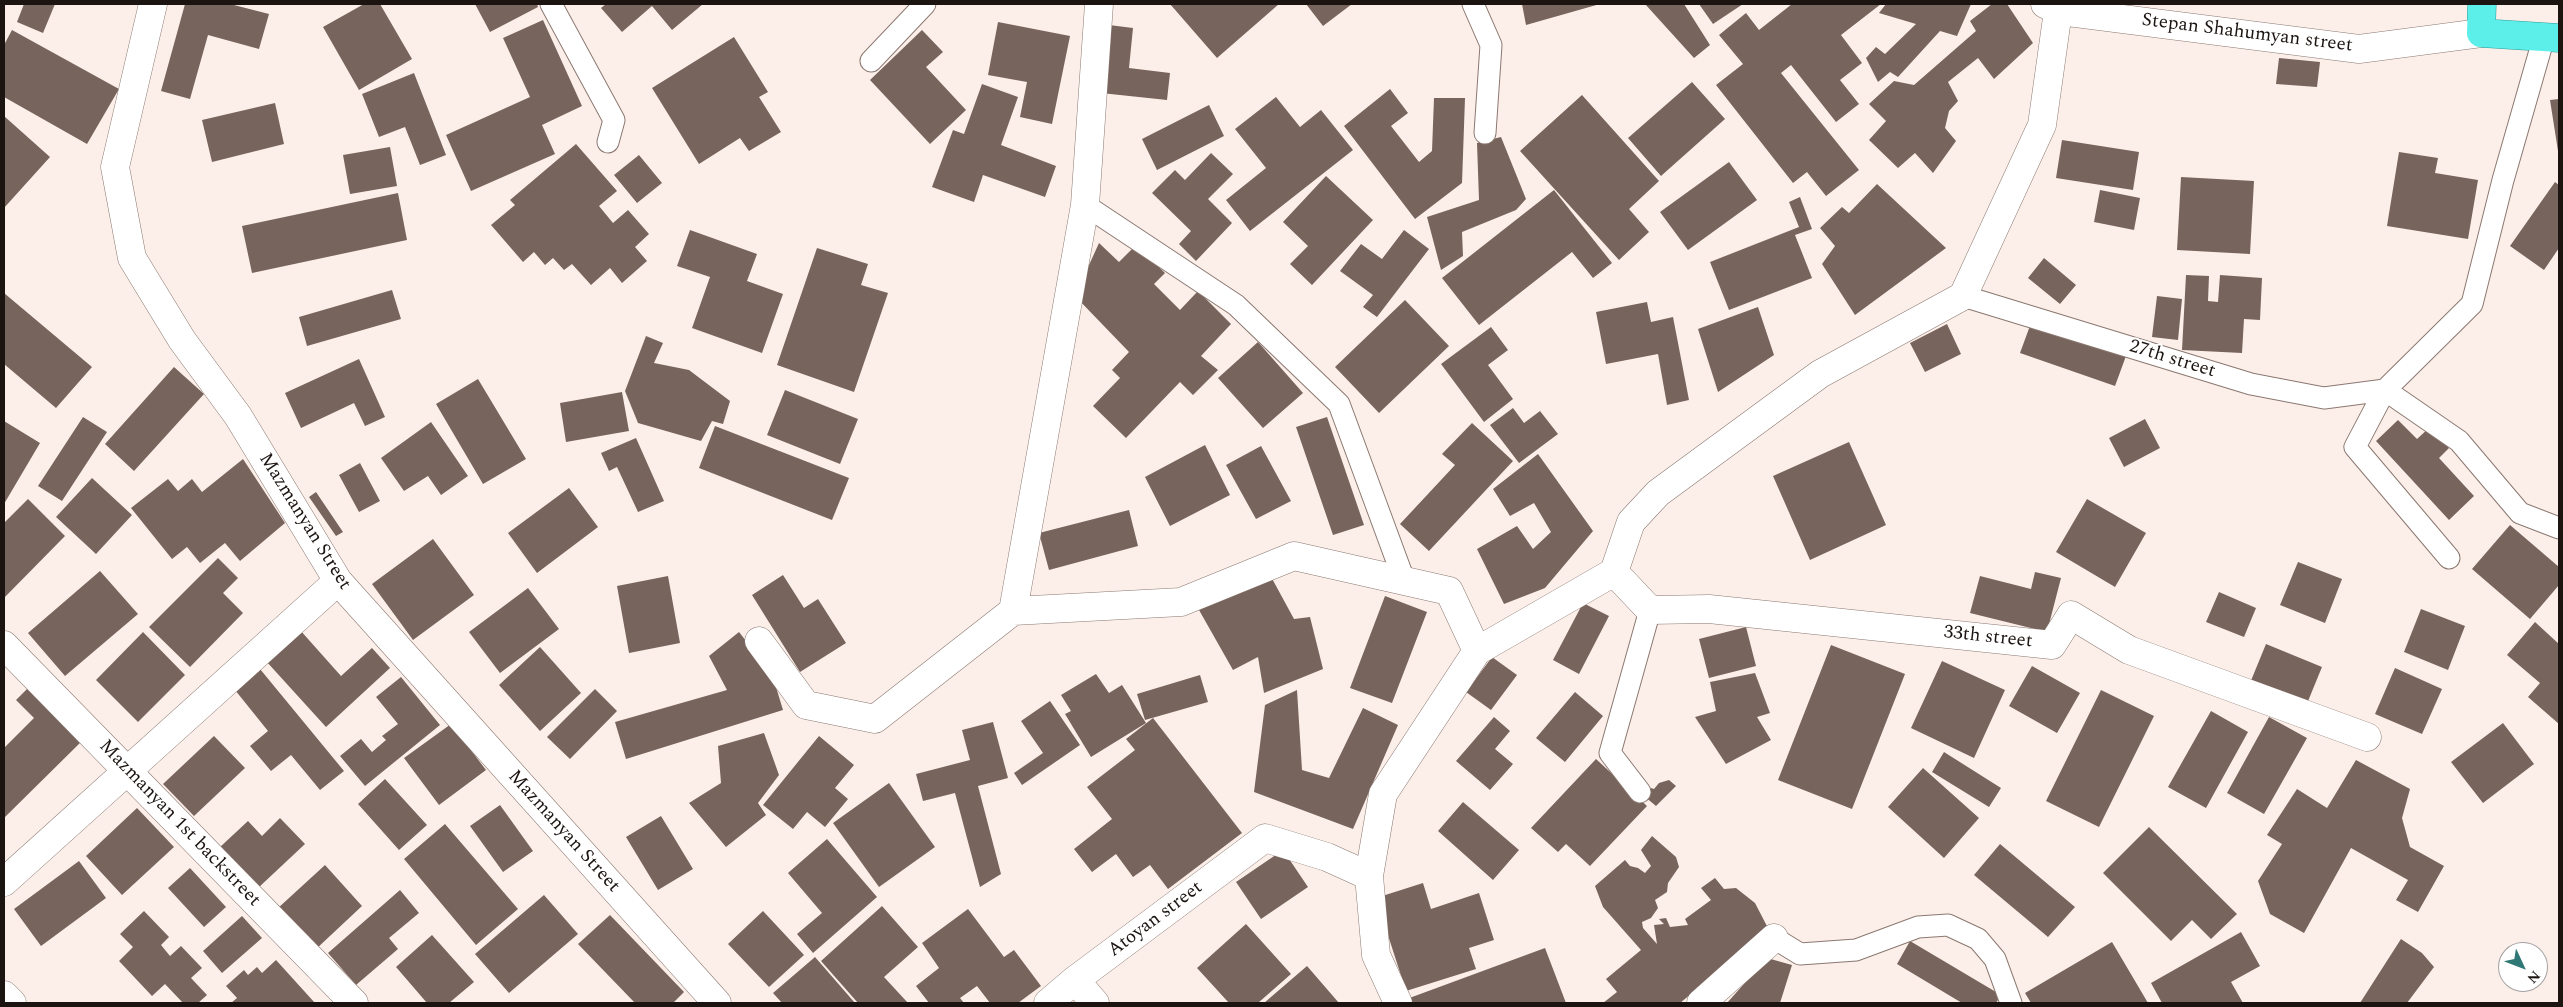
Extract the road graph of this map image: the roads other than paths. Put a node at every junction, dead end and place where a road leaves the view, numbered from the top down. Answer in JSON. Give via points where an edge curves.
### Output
{"nodes":[{"id":1,"x":153,"y":4,"type":"edge"},
{"id":2,"x":551,"y":4,"type":"edge"},
{"id":3,"x":925,"y":4,"type":"edge"},
{"id":4,"x":1099,"y":4,"type":"edge"},
{"id":5,"x":1473,"y":4,"type":"edge"},
{"id":6,"x":2482,"y":4,"type":"edge"},
{"id":7,"x":2055,"y":6,"type":"edge"},
{"id":8,"x":2481,"y":33,"type":"junction"},
{"id":9,"x":2552,"y":38,"type":"edge"},
{"id":10,"x":871,"y":61,"type":"dead end"},
{"id":11,"x":1485,"y":133,"type":"dead end"},
{"id":12,"x":608,"y":142,"type":"dead end"},
{"id":13,"x":1085,"y":205,"type":"junction"},
{"id":14,"x":1963,"y":296,"type":"junction"},
{"id":15,"x":2385,"y":390,"type":"junction"},
{"id":16,"x":2559,"y":528,"type":"edge"},
{"id":17,"x":2449,"y":558,"type":"dead end"},
{"id":18,"x":1614,"y":572,"type":"junction"},
{"id":19,"x":1404,"y":580,"type":"junction"},
{"id":20,"x":338,"y":581,"type":"junction"},
{"id":21,"x":1650,"y":610,"type":"junction"},
{"id":22,"x":1013,"y":611,"type":"junction"},
{"id":23,"x":759,"y":641,"type":"dead end"},
{"id":24,"x":4,"y":645,"type":"edge"},
{"id":25,"x":1476,"y":651,"type":"junction"},
{"id":26,"x":2367,"y":737,"type":"dead end"},
{"id":27,"x":128,"y":772,"type":"junction"},
{"id":28,"x":1640,"y":792,"type":"dead end"},
{"id":29,"x":1369,"y":876,"type":"junction"},
{"id":30,"x":4,"y":882,"type":"edge"},
{"id":31,"x":1774,"y":938,"type":"joint"},
{"id":32,"x":1075,"y":980,"type":"junction"},
{"id":33,"x":4,"y":995,"type":"edge"},
{"id":34,"x":12,"y":1003,"type":"edge"},
{"id":35,"x":354,"y":1003,"type":"edge"},
{"id":36,"x":717,"y":1003,"type":"edge"},
{"id":37,"x":1048,"y":1003,"type":"edge"},
{"id":38,"x":1095,"y":1003,"type":"edge"},
{"id":39,"x":1398,"y":1003,"type":"edge"},
{"id":40,"x":1701,"y":1003,"type":"edge"},
{"id":41,"x":2011,"y":1003,"type":"edge"}],
"edges":[{"from":1,"to":20,"type":"street","name":"Mazmanyan Street","via":[[115,167],[132,258],[182,340],[238,416]]},
{"from":2,"to":12,"type":"lane","via":[[614,120]]},
{"from":3,"to":10,"type":"lane"},
{"from":4,"to":13,"type":"street"},
{"from":5,"to":11,"type":"lane","via":[[1491,45]]},
{"from":6,"to":8,"type":"highway"},
{"from":7,"to":8,"type":"street","name":"Stepan Shahumyan street","via":[[2359,49]]},
{"from":7,"to":14,"type":"street","via":[[2042,125]]},
{"from":8,"to":9,"type":"highway"},
{"from":9,"to":15,"type":"lane","via":[[2503,180],[2472,304]]},
{"from":13,"to":19,"type":"lane","via":[[1236,305],[1339,404]]},
{"from":13,"to":22,"type":"street"},
{"from":14,"to":15,"type":"lane","name":"27th street","via":[[2251,384],[2324,398]]},
{"from":14,"to":18,"type":"street","via":[[1820,374],[1658,493],[1631,522]]},
{"from":15,"to":16,"type":"lane","via":[[2459,441],[2520,513]]},
{"from":15,"to":17,"type":"lane","via":[[2355,447]]},
{"from":18,"to":21,"type":"street"},
{"from":18,"to":25,"type":"street"},
{"from":19,"to":22,"type":"street","via":[[1294,556],[1181,602]]},
{"from":19,"to":25,"type":"street","via":[[1449,591]]},
{"from":20,"to":27,"type":"street"},
{"from":20,"to":36,"type":"street","name":"Mazmanyan Street"},
{"from":21,"to":26,"type":"street","name":"33th street","via":[[1709,609],[2052,646],[2071,615],[2129,650]]},
{"from":21,"to":28,"type":"lane","via":[[1610,753]]},
{"from":22,"to":23,"type":"street","via":[[876,719],[806,705]]},
{"from":24,"to":27,"type":"street","name":"Mazmanyan 1st backstreet"},
{"from":25,"to":29,"type":"street","via":[[1384,794]]},
{"from":27,"to":30,"type":"street"},
{"from":27,"to":35,"type":"street","name":"Mazmanyan 1st backstreet"},
{"from":29,"to":32,"type":"street","name":"Atoyan street","via":[[1327,857],[1265,838]]},
{"from":29,"to":39,"type":"street","via":[[1376,955]]},
{"from":31,"to":40,"type":"street"},
{"from":31,"to":41,"type":"lane","via":[[1800,954],[1856,950],[1918,927],[1948,925],[1978,939],[1995,959]]},
{"from":32,"to":37,"type":"street","name":"Atoyan street"},
{"from":32,"to":38,"type":"street"},
{"from":33,"to":34,"type":"street"}]}
